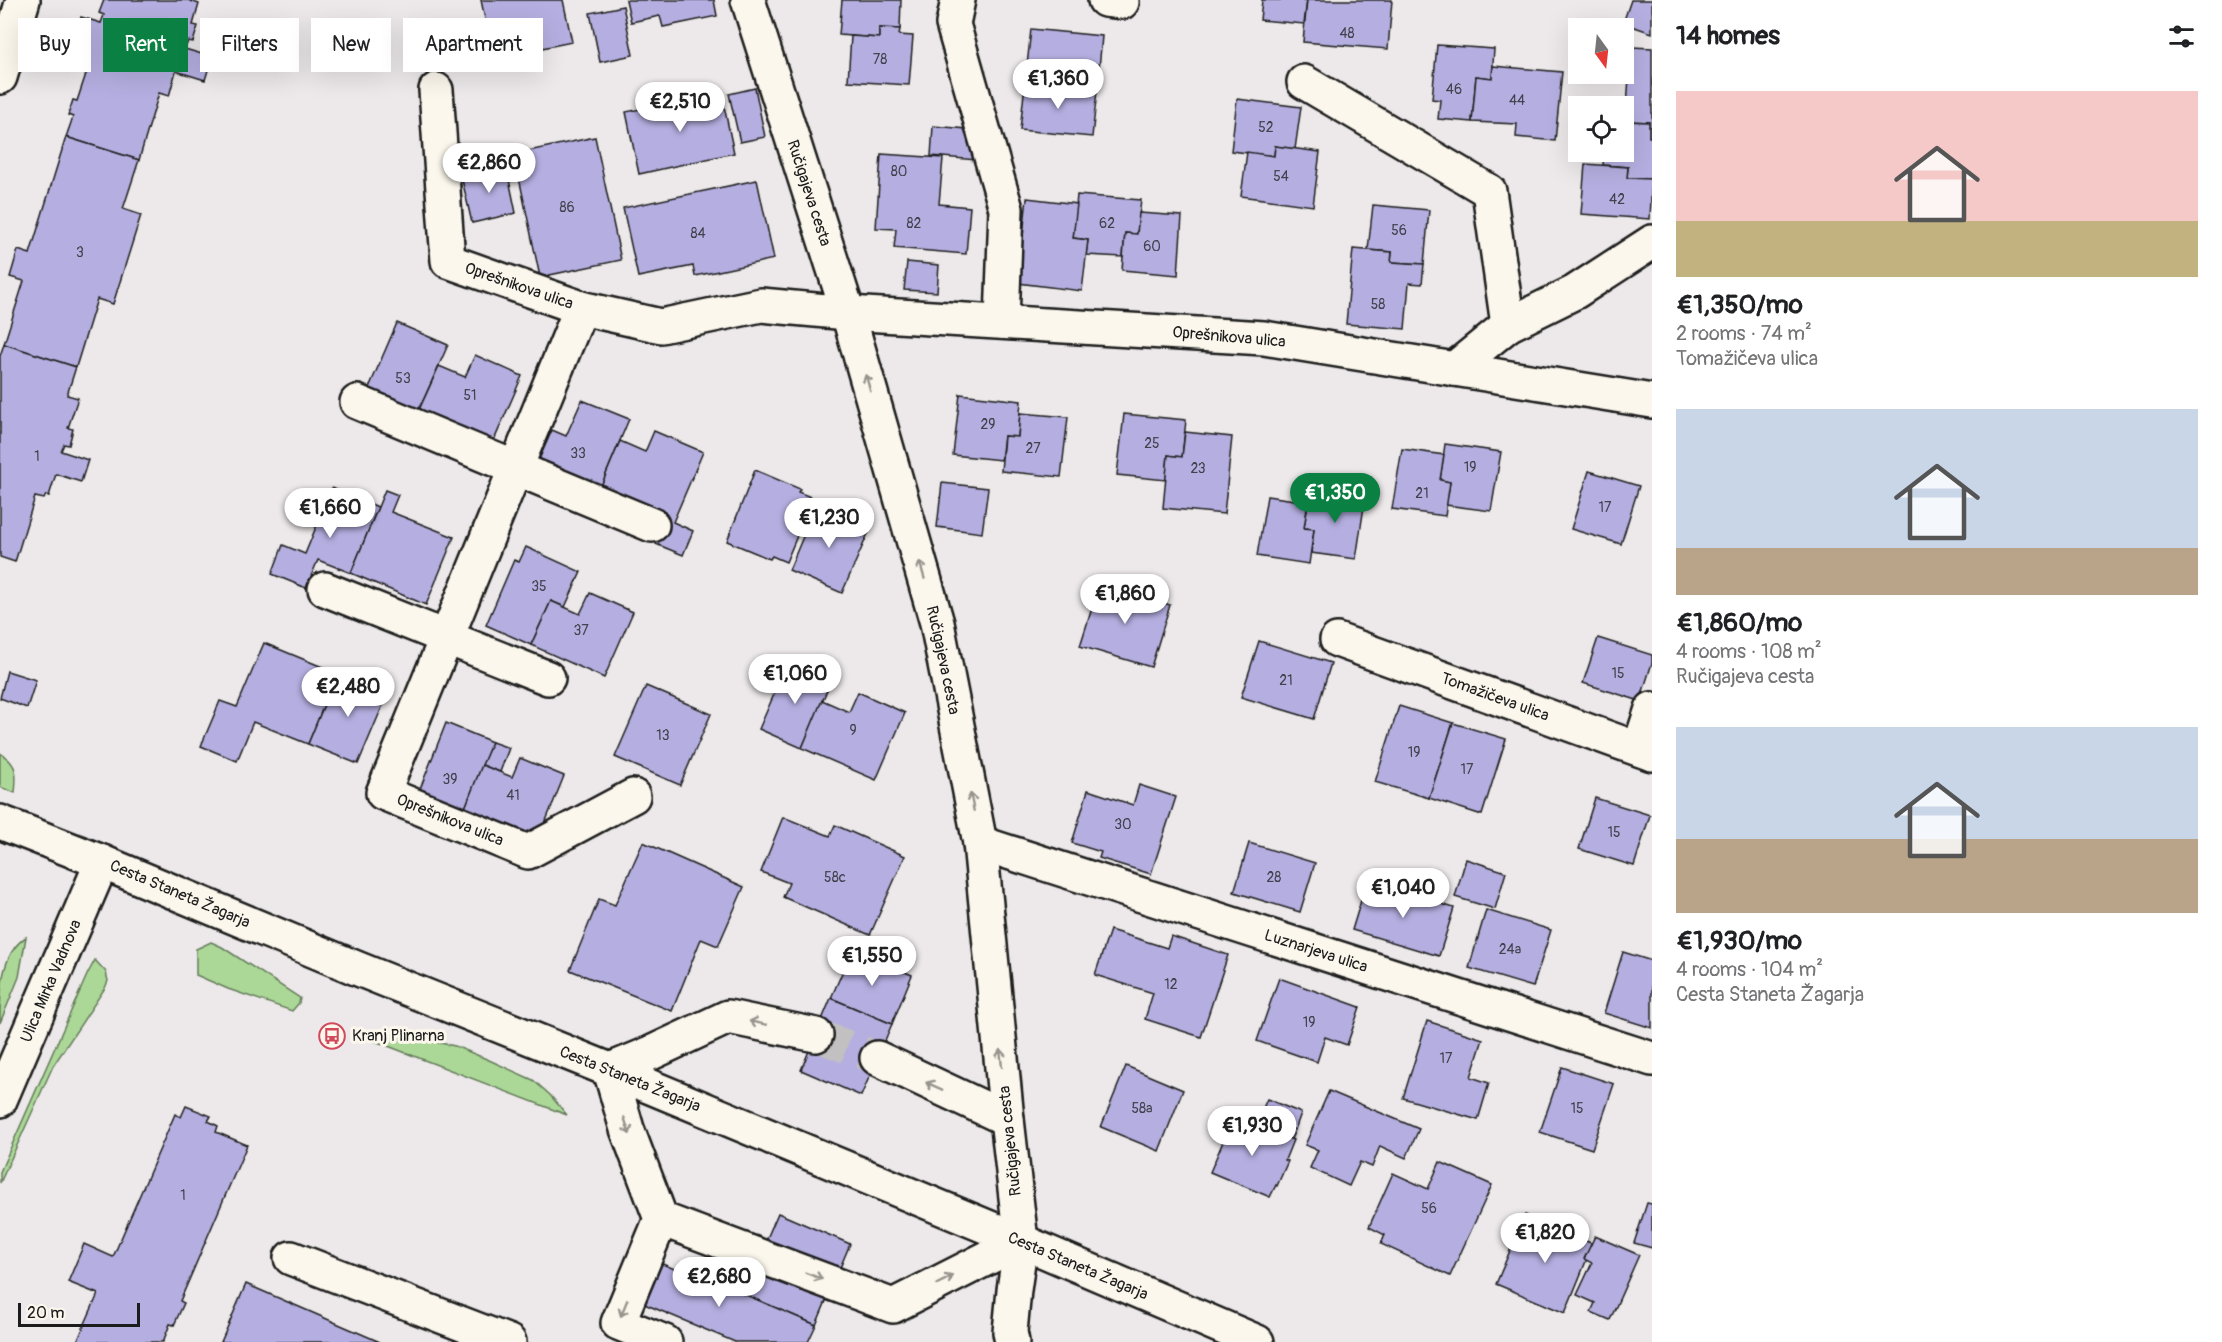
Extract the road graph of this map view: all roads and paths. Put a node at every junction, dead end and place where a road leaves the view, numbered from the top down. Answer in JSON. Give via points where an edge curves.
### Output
{"nodes":[{"id":1,"x":23,"y":0,"type":"edge"},
{"id":2,"x":748,"y":0,"type":"edge"},
{"id":3,"x":958,"y":0,"type":"edge"},
{"id":4,"x":0,"y":77,"type":"edge"},
{"id":5,"x":1304,"y":82,"type":"dead end"},
{"id":6,"x":436,"y":90,"type":"dead end"},
{"id":7,"x":1652,"y":242,"type":"edge"},
{"id":8,"x":581,"y":308,"type":"junction"},
{"id":9,"x":848,"y":313,"type":"junction"},
{"id":10,"x":1002,"y":322,"type":"junction"},
{"id":11,"x":1508,"y":325,"type":"junction"},
{"id":12,"x":1454,"y":369,"type":"junction"},
{"id":13,"x":1652,"y":401,"type":"edge"},
{"id":14,"x":357,"y":402,"type":"dead end"},
{"id":15,"x":515,"y":468,"type":"junction"},
{"id":16,"x":652,"y":525,"type":"dead end"},
{"id":17,"x":325,"y":589,"type":"dead end"},
{"id":18,"x":447,"y":637,"type":"junction"},
{"id":19,"x":1337,"y":640,"type":"dead end"},
{"id":20,"x":548,"y":678,"type":"dead end"},
{"id":21,"x":1652,"y":709,"type":"edge"},
{"id":22,"x":1645,"y":751,"type":"edge"},
{"id":23,"x":633,"y":796,"type":"dead end"},
{"id":24,"x":0,"y":822,"type":"edge"},
{"id":25,"x":980,"y":843,"type":"junction"},
{"id":26,"x":102,"y":862,"type":"junction"},
{"id":27,"x":816,"y":1035,"type":"tunnel mouth"},
{"id":28,"x":877,"y":1058,"type":"tunnel mouth"},
{"id":29,"x":1652,"y":1059,"type":"edge"},
{"id":30,"x":610,"y":1070,"type":"junction"},
{"id":31,"x":0,"y":1100,"type":"edge"},
{"id":32,"x":1007,"y":1119,"type":"junction"},
{"id":33,"x":660,"y":1219,"type":"junction"},
{"id":34,"x":1021,"y":1241,"type":"junction"},
{"id":35,"x":291,"y":1258,"type":"dead end"},
{"id":36,"x":1006,"y":1339,"type":"edge"},
{"id":37,"x":509,"y":1342,"type":"edge"},
{"id":38,"x":665,"y":1342,"type":"edge"},
{"id":39,"x":1257,"y":1342,"type":"edge"}],
"edges":[{"from":1,"to":4,"type":"street"},
{"from":2,"to":9,"type":"street","name":"Ručigajeva cesta"},
{"from":3,"to":10,"type":"street","via":[[953,24],[1006,210]]},
{"from":5,"to":11,"type":"street","via":[[1490,191]]},
{"from":6,"to":8,"type":"street","name":"Oprešnikova ulica","via":[[448,261]]},
{"from":7,"to":11,"type":"street","via":[[1575,292]]},
{"from":8,"to":9,"type":"street","name":"Oprešnikova ulica","via":[[661,326],[761,305]]},
{"from":8,"to":15,"type":"street","name":"Oprešnikova ulica"},
{"from":9,"to":10,"type":"street","name":"Oprešnikova ulica"},
{"from":25,"to":9,"type":"street","name":"Ručigajeva cesta","one_way":true,"via":[[937,623]]},
{"from":10,"to":12,"type":"street","name":"Oprešnikova ulica","via":[[1264,338]]},
{"from":11,"to":12,"type":"street"},
{"from":12,"to":13,"type":"street","name":"Oprešnikova ulica"},
{"from":14,"to":15,"type":"street"},
{"from":15,"to":16,"type":"street"},
{"from":15,"to":18,"type":"street","name":"Oprešnikova ulica"},
{"from":17,"to":18,"type":"street"},
{"from":18,"to":20,"type":"street"},
{"from":18,"to":23,"type":"street","name":"Oprešnikova ulica","via":[[383,793],[528,852]]},
{"from":19,"to":22,"type":"street","name":"Tomažičeva ulica"},
{"from":21,"to":22,"type":"street"},
{"from":24,"to":26,"type":"street","name":"Cesta Staneta Žagarja"},
{"from":25,"to":29,"type":"street","name":"Luznarjeva ulica"},
{"from":32,"to":25,"type":"street","name":"Ručigajeva cesta","one_way":true},
{"from":26,"to":30,"type":"street","name":"Cesta Staneta Žagarja"},
{"from":26,"to":31,"type":"street","name":"Ulica Mirka Vadnova"},
{"from":27,"to":30,"type":"street","one_way":true,"via":[[728,1017]]},
{"from":32,"to":28,"type":"street","one_way":true},
{"from":30,"to":33,"type":"street","one_way":true},
{"from":30,"to":34,"type":"street","name":"Cesta Staneta Žagarja"},
{"from":32,"to":34,"type":"street","name":"Ručigajeva cesta"},
{"from":33,"to":34,"type":"street","one_way":true,"via":[[893,1306]]},
{"from":33,"to":38,"type":"street","one_way":true,"via":[[618,1323]]},
{"from":34,"to":36,"type":"street","name":"Ručigajeva cesta"},
{"from":34,"to":39,"type":"street","name":"Cesta Staneta Žagarja"},
{"from":35,"to":37,"type":"street"}]}
